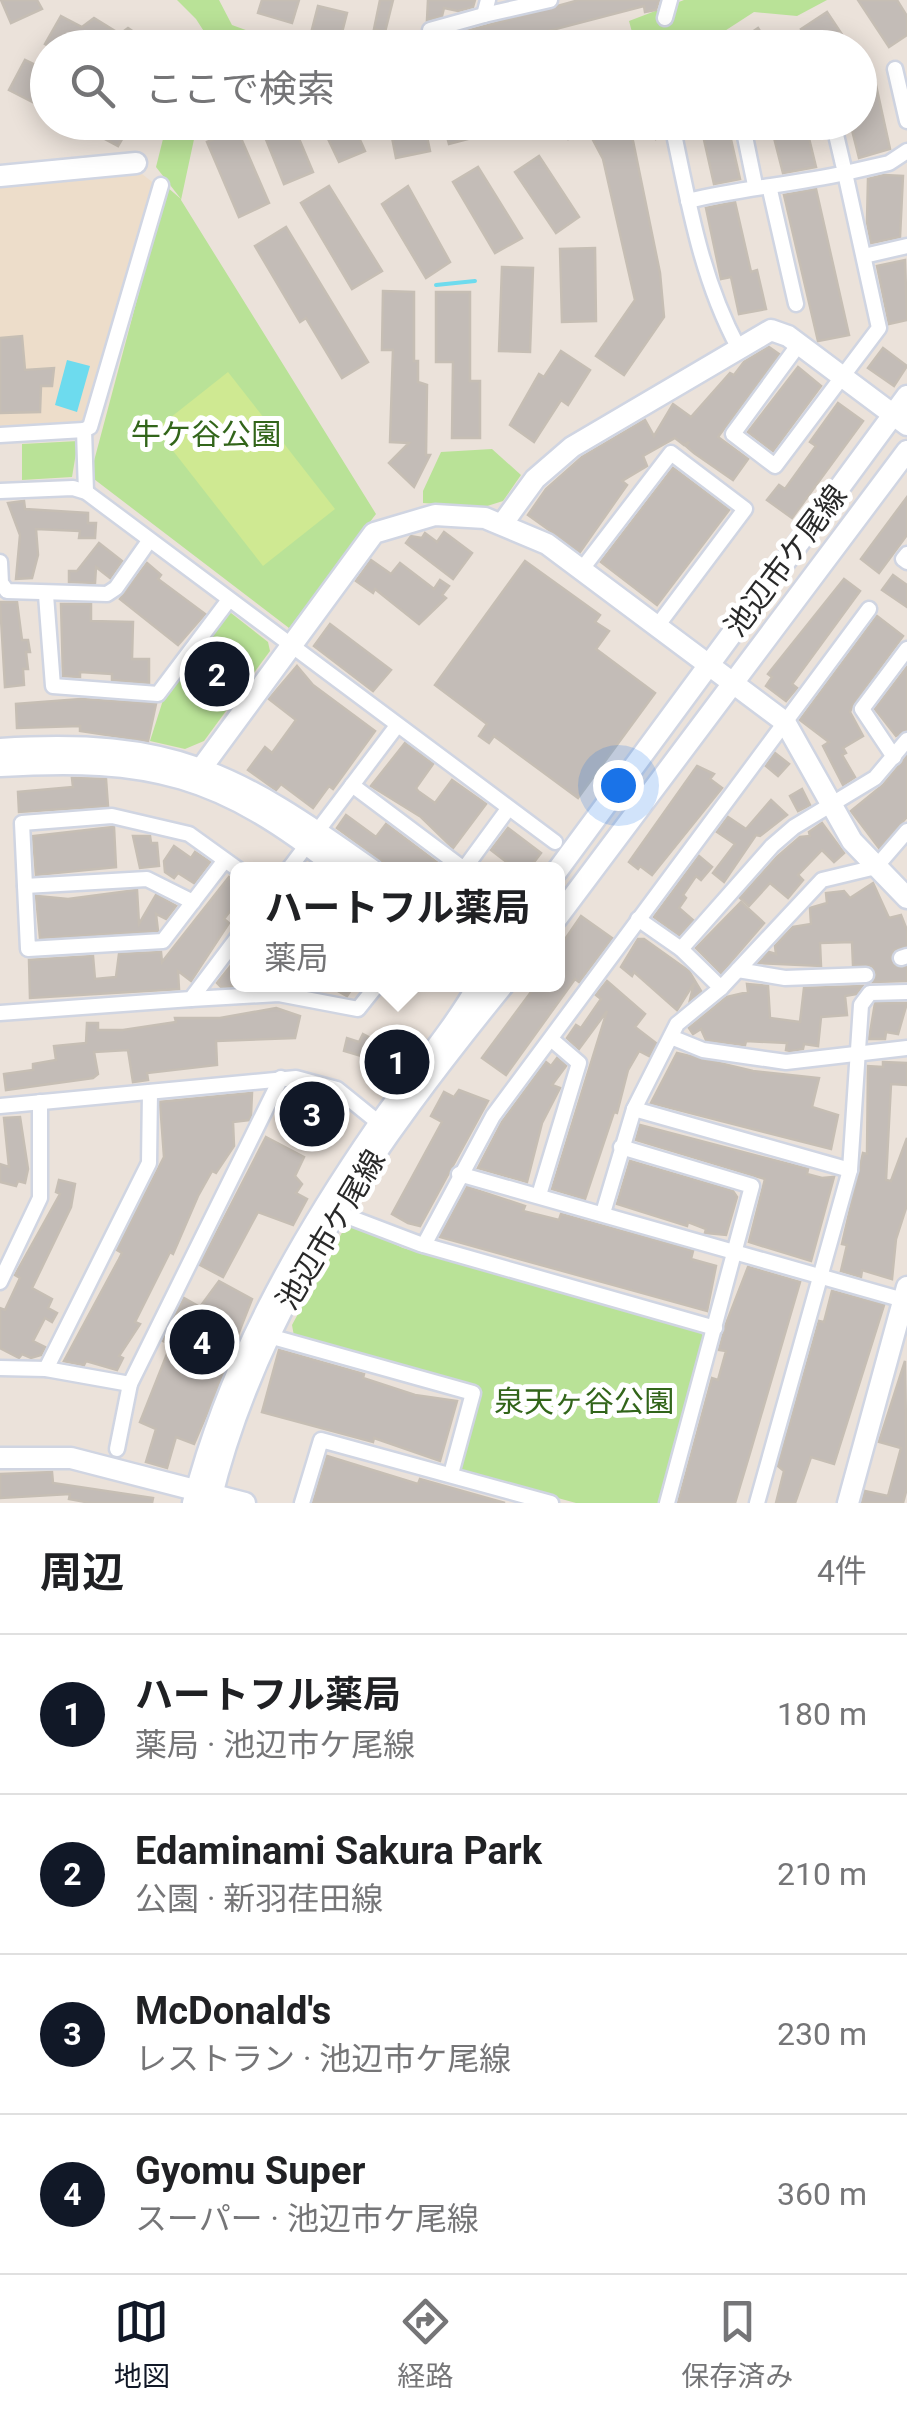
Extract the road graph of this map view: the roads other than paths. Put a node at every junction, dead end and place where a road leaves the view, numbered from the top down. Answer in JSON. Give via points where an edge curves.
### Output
{"nodes":[{"id":1,"x":550,"y":0,"type":"edge"},
{"id":2,"x":670,"y":0,"type":"edge"},
{"id":3,"x":486,"y":8,"type":"edge"},
{"id":4,"x":665,"y":18,"type":"dead end"},
{"id":5,"x":430,"y":30,"type":"dead end"},
{"id":6,"x":895,"y":69,"type":"dead end"},
{"id":7,"x":907,"y":120,"type":"edge"},
{"id":8,"x":675,"y":140,"type":"edge"},
{"id":9,"x":748,"y":140,"type":"edge"},
{"id":10,"x":837,"y":140,"type":"edge"},
{"id":11,"x":907,"y":151,"type":"edge"},
{"id":12,"x":136,"y":163,"type":"dead end"},
{"id":13,"x":845,"y":173,"type":"junction"},
{"id":14,"x":0,"y":176,"type":"edge"},
{"id":15,"x":161,"y":185,"type":"dead end"},
{"id":16,"x":763,"y":187,"type":"junction"},
{"id":17,"x":688,"y":201,"type":"junction"},
{"id":18,"x":907,"y":246,"type":"edge"},
{"id":19,"x":864,"y":256,"type":"junction"},
{"id":20,"x":796,"y":304,"type":"dead end"},
{"id":21,"x":799,"y":344,"type":"junction"},
{"id":22,"x":738,"y":347,"type":"junction"},
{"id":23,"x":842,"y":377,"type":"junction"},
{"id":24,"x":907,"y":396,"type":"edge"},
{"id":25,"x":900,"y":420,"type":"edge"},
{"id":26,"x":84,"y":430,"type":"junction"},
{"id":27,"x":0,"y":435,"type":"edge"},
{"id":28,"x":907,"y":451,"type":"edge"},
{"id":29,"x":0,"y":492,"type":"edge"},
{"id":30,"x":86,"y":492,"type":"junction"},
{"id":31,"x":503,"y":524,"type":"junction"},
{"id":32,"x":149,"y":541,"type":"junction"},
{"id":33,"x":0,"y":562,"type":"edge"},
{"id":34,"x":582,"y":569,"type":"junction"},
{"id":35,"x":46,"y":594,"type":"junction"},
{"id":36,"x":228,"y":600,"type":"junction"},
{"id":37,"x":869,"y":610,"type":"dead end"},
{"id":38,"x":658,"y":625,"type":"junction"},
{"id":39,"x":291,"y":647,"type":"junction"},
{"id":40,"x":907,"y":649,"type":"edge"},
{"id":41,"x":708,"y":664,"type":"junction"},
{"id":42,"x":734,"y":683,"type":"junction"},
{"id":43,"x":786,"y":722,"type":"junction"},
{"id":44,"x":396,"y":727,"type":"junction"},
{"id":45,"x":907,"y":740,"type":"edge"},
{"id":46,"x":0,"y":749,"type":"edge"},
{"id":47,"x":894,"y":757,"type":"junction"},
{"id":48,"x":0,"y":766,"type":"edge"},
{"id":49,"x":197,"y":774,"type":"junction"},
{"id":50,"x":352,"y":785,"type":"junction"},
{"id":51,"x":833,"y":802,"type":"junction"},
{"id":52,"x":508,"y":809,"type":"junction"},
{"id":53,"x":907,"y":831,"type":"edge"},
{"id":54,"x":312,"y":837,"type":"junction"},
{"id":55,"x":556,"y":842,"type":"dead end"},
{"id":56,"x":225,"y":860,"type":"junction"},
{"id":57,"x":294,"y":862,"type":"edge"},
{"id":58,"x":333,"y":862,"type":"edge"},
{"id":59,"x":357,"y":862,"type":"edge"},
{"id":60,"x":455,"y":862,"type":"edge"},
{"id":61,"x":469,"y":862,"type":"edge"},
{"id":62,"x":564,"y":862,"type":"edge"},
{"id":63,"x":230,"y":863,"type":"edge"},
{"id":64,"x":876,"y":867,"type":"junction"},
{"id":65,"x":25,"y":886,"type":"junction"},
{"id":66,"x":907,"y":898,"type":"edge"},
{"id":67,"x":194,"y":902,"type":"junction"},
{"id":68,"x":565,"y":907,"type":"edge"},
{"id":69,"x":638,"y":919,"type":"junction"},
{"id":70,"x":230,"y":947,"type":"edge"},
{"id":71,"x":681,"y":949,"type":"junction"},
{"id":72,"x":738,"y":970,"type":"junction"},
{"id":73,"x":866,"y":975,"type":"dead end"},
{"id":74,"x":721,"y":988,"type":"junction"},
{"id":75,"x":258,"y":992,"type":"edge"},
{"id":76,"x":294,"y":992,"type":"edge"},
{"id":77,"x":372,"y":992,"type":"edge"},
{"id":78,"x":473,"y":992,"type":"edge"},
{"id":79,"x":498,"y":992,"type":"edge"},
{"id":80,"x":907,"y":992,"type":"edge"},
{"id":81,"x":191,"y":1000,"type":"junction"},
{"id":82,"x":0,"y":1013,"type":"edge"},
{"id":83,"x":671,"y":1037,"type":"junction"},
{"id":84,"x":551,"y":1039,"type":"junction"},
{"id":85,"x":907,"y":1048,"type":"edge"},
{"id":86,"x":859,"y":1052,"type":"junction"},
{"id":87,"x":281,"y":1078,"type":"junction"},
{"id":88,"x":150,"y":1092,"type":"junction"},
{"id":89,"x":40,"y":1102,"type":"junction"},
{"id":90,"x":0,"y":1106,"type":"edge"},
{"id":91,"x":634,"y":1108,"type":"junction"},
{"id":92,"x":379,"y":1124,"type":"junction"},
{"id":93,"x":621,"y":1147,"type":"junction"},
{"id":94,"x":850,"y":1170,"type":"junction"},
{"id":95,"x":460,"y":1174,"type":"junction"},
{"id":96,"x":538,"y":1195,"type":"junction"},
{"id":97,"x":336,"y":1212,"type":"junction"},
{"id":98,"x":603,"y":1212,"type":"junction"},
{"id":99,"x":424,"y":1245,"type":"junction"},
{"id":100,"x":735,"y":1252,"type":"junction"},
{"id":101,"x":819,"y":1274,"type":"junction"},
{"id":102,"x":0,"y":1282,"type":"edge"},
{"id":103,"x":906,"y":1296,"type":"edge"},
{"id":104,"x":715,"y":1328,"type":"junction"},
{"id":105,"x":269,"y":1336,"type":"junction"},
{"id":106,"x":0,"y":1368,"type":"edge"},
{"id":107,"x":46,"y":1369,"type":"junction"},
{"id":108,"x":130,"y":1384,"type":"junction"},
{"id":109,"x":117,"y":1450,"type":"dead end"},
{"id":110,"x":0,"y":1458,"type":"edge"},
{"id":111,"x":451,"y":1474,"type":"junction"},
{"id":112,"x":203,"y":1497,"type":"edge"},
{"id":113,"x":245,"y":1503,"type":"edge"},
{"id":114,"x":302,"y":1503,"type":"edge"},
{"id":115,"x":551,"y":1503,"type":"edge"},
{"id":116,"x":667,"y":1503,"type":"edge"},
{"id":117,"x":757,"y":1503,"type":"edge"},
{"id":118,"x":848,"y":1503,"type":"edge"}],
"edges":[{"from":1,"to":3,"type":"street"},
{"from":2,"to":4,"type":"street"},
{"from":3,"to":5,"type":"street"},
{"from":6,"to":7,"type":"street"},
{"from":8,"to":17,"type":"street"},
{"from":9,"to":16,"type":"street"},
{"from":10,"to":13,"type":"street"},
{"from":11,"to":13,"type":"street","via":[[889,163]]},
{"from":12,"to":14,"type":"street"},
{"from":13,"to":16,"type":"street"},
{"from":13,"to":19,"type":"street"},
{"from":15,"to":26,"type":"street"},
{"from":16,"to":17,"type":"street"},
{"from":16,"to":20,"type":"street"},
{"from":17,"to":22,"type":"street","via":[[718,309]]},
{"from":18,"to":19,"type":"street"},
{"from":19,"to":23,"type":"street","via":[[879,328]]},
{"from":21,"to":22,"type":"street","via":[[770,330]]},
{"from":21,"to":23,"type":"street"},
{"from":21,"to":23,"type":"street","via":[[733,434],[775,466]]},
{"from":22,"to":31,"type":"street","via":[[572,447],[534,478]]},
{"from":23,"to":25,"type":"street"},
{"from":24,"to":25,"type":"street","name":"池辺市ケ尾線"},
{"from":25,"to":41,"type":"street","name":"池辺市ケ尾線"},
{"from":26,"to":27,"type":"street"},
{"from":26,"to":30,"type":"street"},
{"from":28,"to":42,"type":"street","name":"池辺市ケ尾線"},
{"from":29,"to":30,"type":"street"},
{"from":30,"to":32,"type":"street"},
{"from":31,"to":34,"type":"street"},
{"from":31,"to":39,"type":"street","via":[[435,514],[374,533]]},
{"from":32,"to":35,"type":"street","via":[[106,594]]},
{"from":32,"to":36,"type":"street"},
{"from":33,"to":35,"type":"street","via":[[7,591]]},
{"from":34,"to":38,"type":"street"},
{"from":34,"to":38,"type":"street","via":[[671,453],[745,508]]},
{"from":35,"to":36,"type":"street","via":[[53,686],[158,694]]},
{"from":36,"to":39,"type":"street"},
{"from":37,"to":43,"type":"street"},
{"from":38,"to":41,"type":"street"},
{"from":39,"to":44,"type":"street"},
{"from":39,"to":49,"type":"street"},
{"from":40,"to":47,"type":"street","via":[[862,709]]},
{"from":41,"to":42,"type":"street"},
{"from":41,"to":62,"type":"street","name":"池辺市ケ尾線"},
{"from":42,"to":43,"type":"street"},
{"from":42,"to":68,"type":"street","name":"池辺市ケ尾線"},
{"from":43,"to":51,"type":"street"},
{"from":43,"to":69,"type":"street"},
{"from":44,"to":50,"type":"street"},
{"from":44,"to":52,"type":"street"},
{"from":45,"to":47,"type":"street"},
{"from":46,"to":49,"type":"street","via":[[103,746]]},
{"from":47,"to":51,"type":"street","via":[[855,794]]},
{"from":48,"to":49,"type":"street","via":[[110,762]]},
{"from":49,"to":54,"type":"street","via":[[274,801]]},
{"from":50,"to":54,"type":"street"},
{"from":50,"to":60,"type":"street"},
{"from":51,"to":64,"type":"street","via":[[852,842]]},
{"from":51,"to":71,"type":"street","via":[[772,846]]},
{"from":52,"to":55,"type":"street"},
{"from":52,"to":61,"type":"street"},
{"from":53,"to":64,"type":"street"},
{"from":54,"to":57,"type":"street"},
{"from":54,"to":58,"type":"street"},
{"from":54,"to":59,"type":"street"},
{"from":56,"to":63,"type":"street"},
{"from":56,"to":65,"type":"street","via":[[189,834],[112,816],[22,823]]},
{"from":56,"to":67,"type":"street"},
{"from":64,"to":66,"type":"street"},
{"from":64,"to":72,"type":"street","via":[[822,880]]},
{"from":65,"to":67,"type":"street","via":[[148,879]]},
{"from":65,"to":67,"type":"street","via":[[28,949],[163,941]]},
{"from":69,"to":71,"type":"street"},
{"from":69,"to":84,"type":"street"},
{"from":70,"to":81,"type":"street"},
{"from":71,"to":74,"type":"street"},
{"from":72,"to":73,"type":"street","via":[[785,978]]},
{"from":72,"to":74,"type":"street"},
{"from":74,"to":83,"type":"street","via":[[677,1024]]},
{"from":75,"to":81,"type":"street"},
{"from":76,"to":77,"type":"street","via":[[358,1009]]},
{"from":78,"to":92,"type":"street","name":"池辺市ケ尾線"},
{"from":79,"to":97,"type":"street","name":"池辺市ケ尾線"},
{"from":80,"to":86,"type":"street","via":[[870,993],[861,1005]]},
{"from":81,"to":82,"type":"street"},
{"from":83,"to":86,"type":"street","via":[[703,1050],[786,1062]]},
{"from":83,"to":91,"type":"street"},
{"from":84,"to":95,"type":"street","via":[[493,1116]]},
{"from":84,"to":96,"type":"street","via":[[580,1062]]},
{"from":85,"to":86,"type":"street"},
{"from":86,"to":94,"type":"street"},
{"from":87,"to":88,"type":"street"},
{"from":87,"to":92,"type":"street","via":[[337,1090]]},
{"from":87,"to":108,"type":"street"},
{"from":88,"to":89,"type":"street"},
{"from":88,"to":107,"type":"street","via":[[149,1163]]},
{"from":89,"to":90,"type":"street"},
{"from":89,"to":102,"type":"street","via":[[40,1198]]},
{"from":91,"to":93,"type":"street"},
{"from":91,"to":94,"type":"street"},
{"from":92,"to":112,"type":"street","name":"池辺市ケ尾線","via":[[285,1271],[226,1400]]},
{"from":93,"to":98,"type":"street"},
{"from":93,"to":100,"type":"street","via":[[752,1186]]},
{"from":94,"to":101,"type":"street"},
{"from":95,"to":96,"type":"street"},
{"from":95,"to":99,"type":"street"},
{"from":96,"to":98,"type":"street"},
{"from":97,"to":99,"type":"street"},
{"from":97,"to":105,"type":"street","name":"池辺市ケ尾線"},
{"from":98,"to":100,"type":"street"},
{"from":99,"to":104,"type":"street"},
{"from":100,"to":101,"type":"street"},
{"from":100,"to":104,"type":"street"},
{"from":101,"to":103,"type":"street"},
{"from":101,"to":117,"type":"street"},
{"from":103,"to":118,"type":"street"},
{"from":104,"to":116,"type":"street"},
{"from":105,"to":111,"type":"street","via":[[473,1393]]},
{"from":105,"to":112,"type":"street","name":"池辺市ケ尾線"},
{"from":106,"to":107,"type":"street"},
{"from":107,"to":108,"type":"street"},
{"from":108,"to":109,"type":"street"},
{"from":110,"to":112,"type":"street","via":[[71,1458]]},
{"from":111,"to":114,"type":"street","via":[[320,1440]]},
{"from":111,"to":115,"type":"street"},
{"from":112,"to":113,"type":"street"}]}
